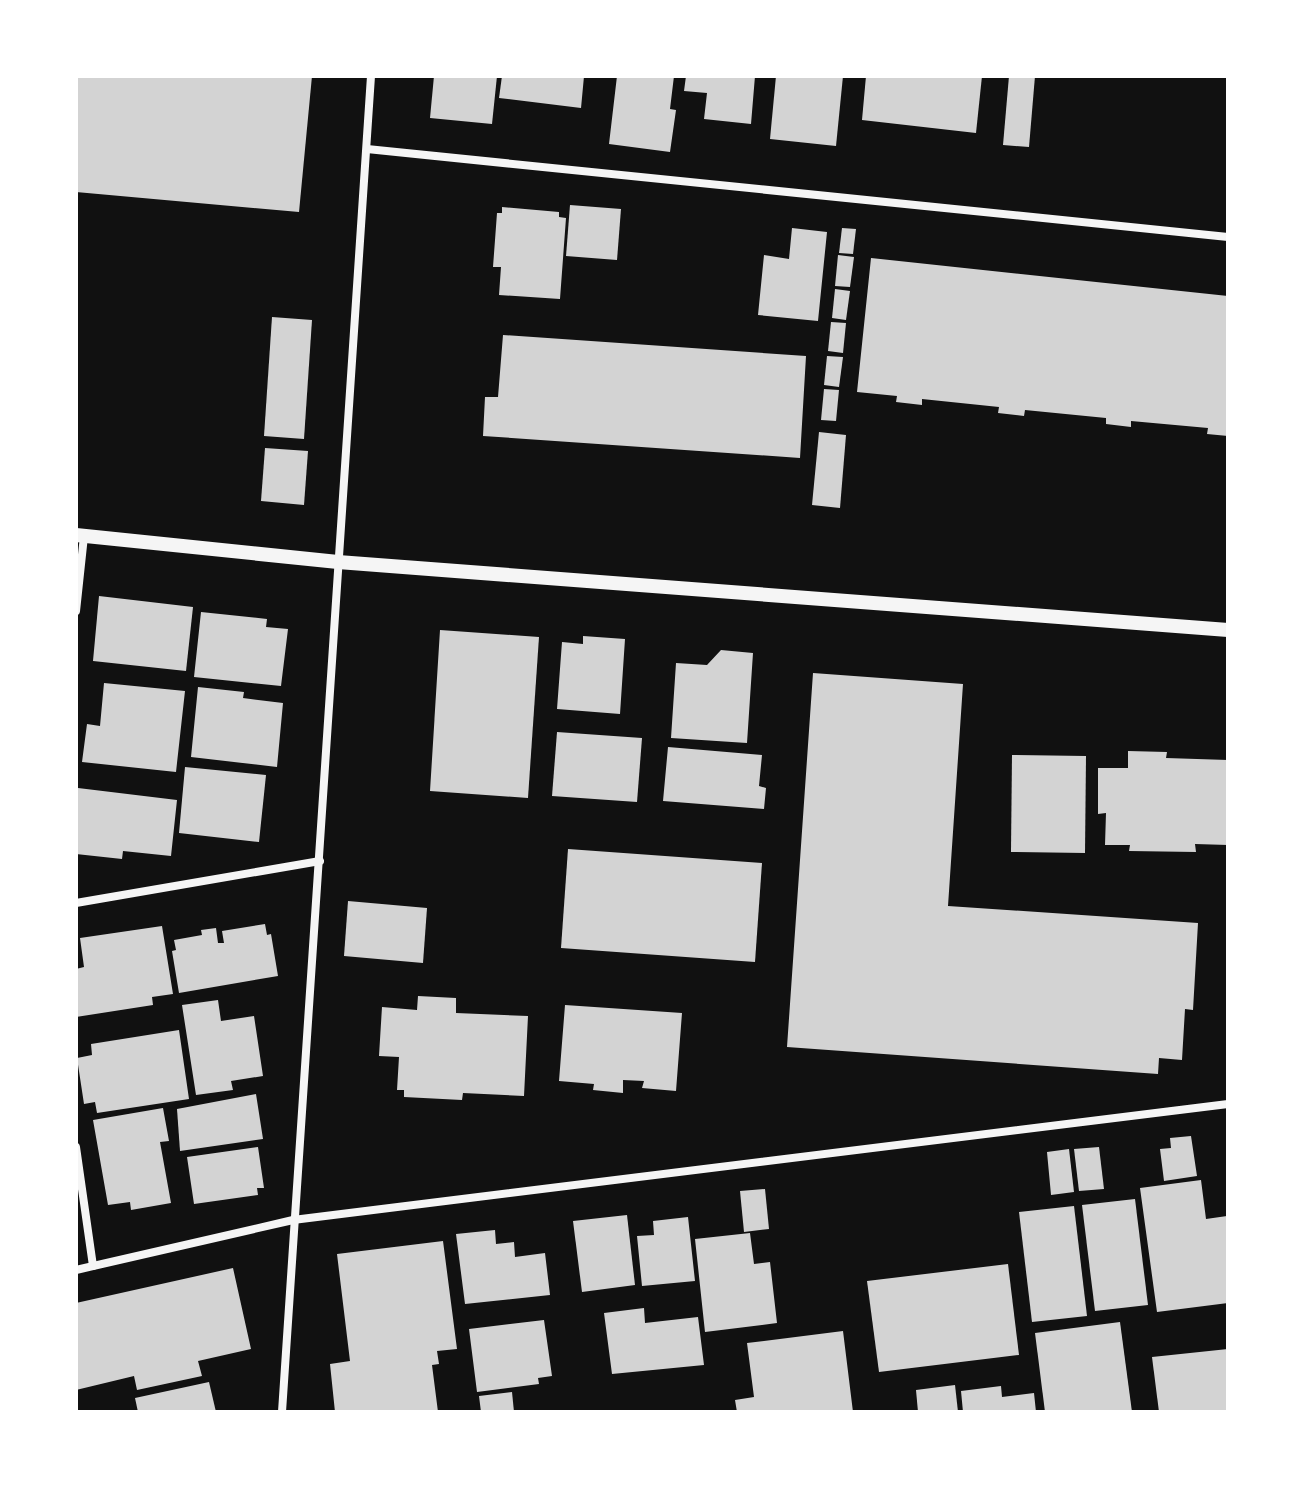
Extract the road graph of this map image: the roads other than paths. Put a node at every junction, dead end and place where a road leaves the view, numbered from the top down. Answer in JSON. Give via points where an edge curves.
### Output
{"nodes":[{"id":1,"x":371,"y":76,"type":"edge"},
{"id":2,"x":367,"y":149,"type":"junction"},
{"id":3,"x":1228,"y":237,"type":"edge"},
{"id":4,"x":80,"y":535,"type":"edge"},
{"id":5,"x":338,"y":562,"type":"junction"},
{"id":6,"x":76,"y":611,"type":"edge"},
{"id":7,"x":1228,"y":630,"type":"edge"},
{"id":8,"x":320,"y":861,"type":"junction"},
{"id":9,"x":76,"y":903,"type":"edge"},
{"id":10,"x":1228,"y":1104,"type":"edge"},
{"id":11,"x":76,"y":1147,"type":"edge"},
{"id":12,"x":293,"y":1220,"type":"junction"},
{"id":13,"x":93,"y":1266,"type":"junction"},
{"id":14,"x":76,"y":1270,"type":"edge"},
{"id":15,"x":282,"y":1412,"type":"edge"}],
"edges":[{"from":1,"to":2,"type":"street"},
{"from":2,"to":3,"type":"street"},
{"from":2,"to":5,"type":"street"},
{"from":4,"to":5,"type":"street"},
{"from":4,"to":6,"type":"street"},
{"from":5,"to":7,"type":"street"},
{"from":5,"to":8,"type":"street"},
{"from":8,"to":9,"type":"street"},
{"from":8,"to":12,"type":"street"},
{"from":10,"to":12,"type":"street"},
{"from":11,"to":13,"type":"street"},
{"from":12,"to":13,"type":"street"},
{"from":12,"to":15,"type":"street"},
{"from":13,"to":14,"type":"street"}]}
